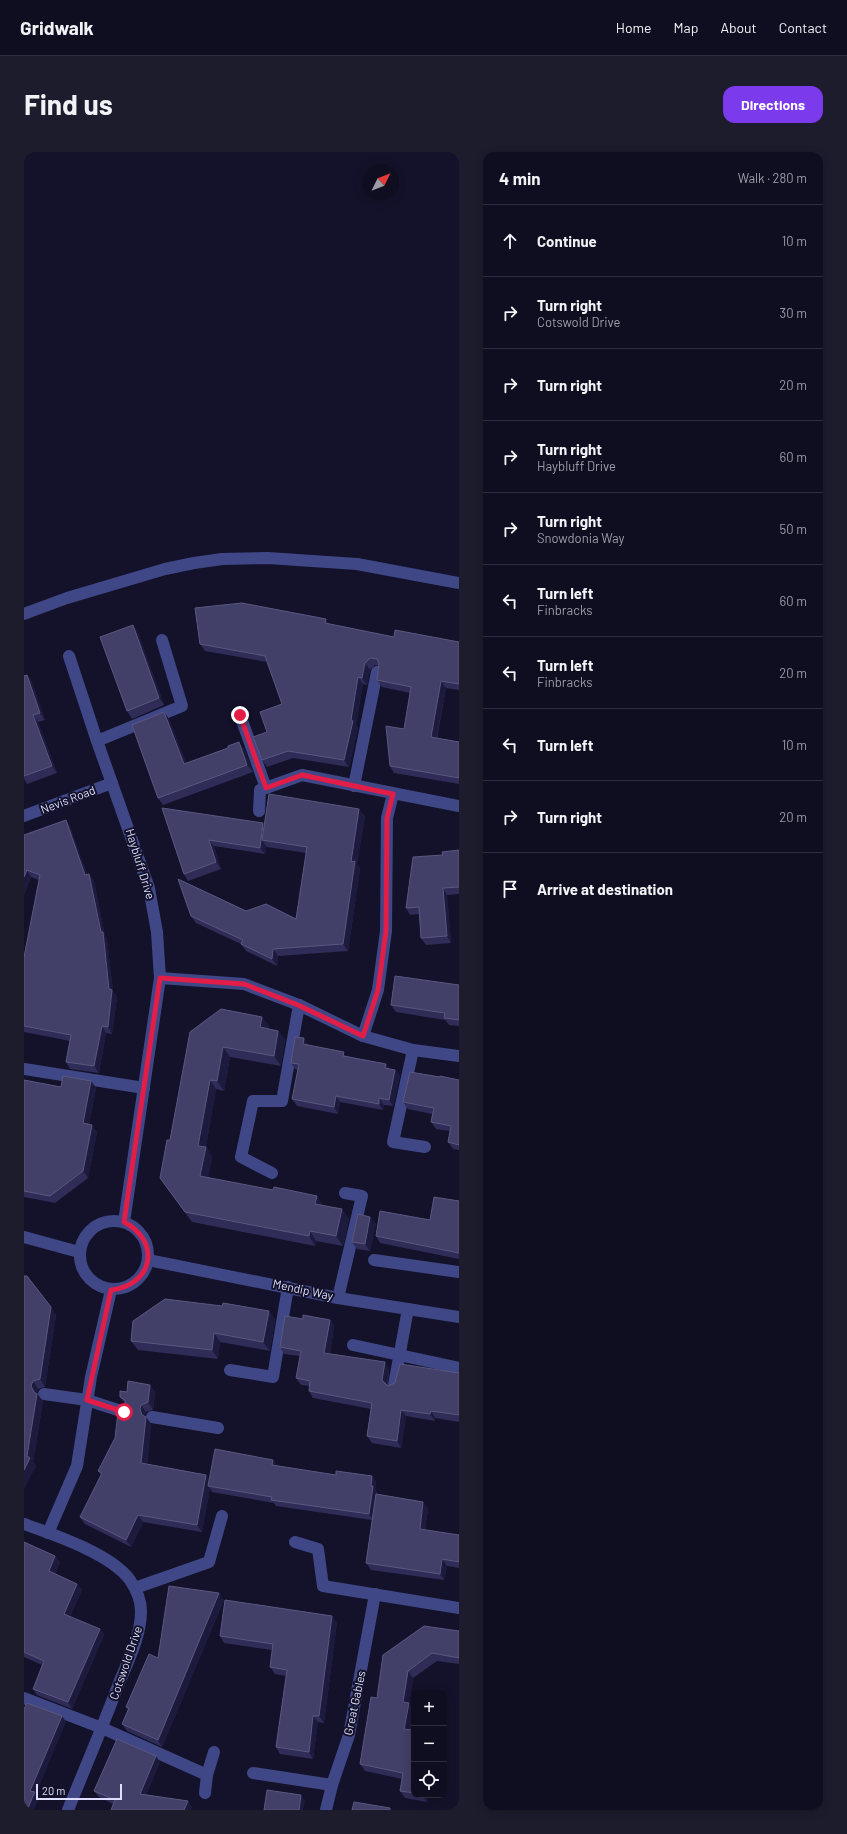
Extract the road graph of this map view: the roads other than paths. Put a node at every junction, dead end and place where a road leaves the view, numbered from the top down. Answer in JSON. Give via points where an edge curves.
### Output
{"nodes":[{"id":1,"x":459,"y":582,"type":"edge"},
{"id":2,"x":24,"y":614,"type":"edge"},
{"id":3,"x":162,"y":640,"type":"dead end"},
{"id":4,"x":69,"y":656,"type":"dead end"},
{"id":5,"x":377,"y":672,"type":"edge"},
{"id":6,"x":240,"y":715,"type":"dead end"},
{"id":7,"x":97,"y":741,"type":"junction"},
{"id":8,"x":112,"y":783,"type":"junction"},
{"id":9,"x":354,"y":786,"type":"junction"},
{"id":10,"x":266,"y":788,"type":"junction"},
{"id":11,"x":393,"y":794,"type":"junction"},
{"id":12,"x":459,"y":806,"type":"edge"},
{"id":13,"x":259,"y":811,"type":"dead end"},
{"id":14,"x":24,"y":816,"type":"edge"},
{"id":15,"x":160,"y":978,"type":"junction"},
{"id":16,"x":298,"y":1005,"type":"junction"},
{"id":17,"x":363,"y":1036,"type":"junction"},
{"id":18,"x":413,"y":1050,"type":"junction"},
{"id":19,"x":459,"y":1056,"type":"edge"},
{"id":20,"x":24,"y":1070,"type":"edge"},
{"id":21,"x":144,"y":1088,"type":"junction"},
{"id":22,"x":425,"y":1148,"type":"dead end"},
{"id":23,"x":272,"y":1173,"type":"dead end"},
{"id":24,"x":345,"y":1193,"type":"dead end"},
{"id":25,"x":124,"y":1222,"type":"junction"},
{"id":26,"x":24,"y":1237,"type":"edge"},
{"id":27,"x":79,"y":1252,"type":"junction"},
{"id":28,"x":148,"y":1260,"type":"junction"},
{"id":29,"x":374,"y":1260,"type":"dead end"},
{"id":30,"x":459,"y":1272,"type":"edge"},
{"id":31,"x":288,"y":1287,"type":"junction"},
{"id":32,"x":111,"y":1290,"type":"junction"},
{"id":33,"x":338,"y":1298,"type":"junction"},
{"id":34,"x":408,"y":1309,"type":"junction"},
{"id":35,"x":459,"y":1317,"type":"edge"},
{"id":36,"x":353,"y":1345,"type":"dead end"},
{"id":37,"x":398,"y":1355,"type":"junction"},
{"id":38,"x":459,"y":1368,"type":"edge"},
{"id":39,"x":230,"y":1370,"type":"dead end"},
{"id":40,"x":394,"y":1385,"type":"edge"},
{"id":41,"x":44,"y":1394,"type":"dead end"},
{"id":42,"x":87,"y":1400,"type":"junction"},
{"id":43,"x":124,"y":1412,"type":"edge"},
{"id":44,"x":152,"y":1417,"type":"dead end"},
{"id":45,"x":218,"y":1428,"type":"dead end"},
{"id":46,"x":222,"y":1516,"type":"dead end"},
{"id":47,"x":24,"y":1524,"type":"edge"},
{"id":48,"x":48,"y":1533,"type":"junction"},
{"id":49,"x":295,"y":1542,"type":"dead end"},
{"id":50,"x":134,"y":1588,"type":"junction"},
{"id":51,"x":375,"y":1594,"type":"junction"},
{"id":52,"x":459,"y":1608,"type":"edge"},
{"id":53,"x":24,"y":1698,"type":"edge"},
{"id":54,"x":102,"y":1728,"type":"junction"},
{"id":55,"x":214,"y":1752,"type":"dead end"},
{"id":56,"x":253,"y":1773,"type":"dead end"},
{"id":57,"x":207,"y":1775,"type":"junction"},
{"id":58,"x":332,"y":1785,"type":"junction"},
{"id":59,"x":204,"y":1793,"type":"dead end"},
{"id":60,"x":68,"y":1810,"type":"edge"},
{"id":61,"x":326,"y":1810,"type":"edge"}],
"edges":[{"from":1,"to":2,"type":"street","via":[[357,564],[268,558],[222,559],[165,569],[67,598]]},
{"from":3,"to":7,"type":"street","via":[[182,706]]},
{"from":4,"to":7,"type":"street","name":"Haybluff Drive"},
{"from":5,"to":9,"type":"street"},
{"from":6,"to":10,"type":"street"},
{"from":7,"to":8,"type":"street","name":"Haybluff Drive"},
{"from":8,"to":14,"type":"street","name":"Nevis Road"},
{"from":8,"to":15,"type":"street","name":"Haybluff Drive","via":[[149,888],[157,932]]},
{"from":9,"to":10,"type":"street","via":[[302,775]]},
{"from":9,"to":11,"type":"street"},
{"from":10,"to":13,"type":"street","via":[[260,790]]},
{"from":11,"to":12,"type":"street"},
{"from":11,"to":17,"type":"street","via":[[387,818],[386,931],[378,990]]},
{"from":15,"to":16,"type":"street","via":[[244,984]]},
{"from":15,"to":21,"type":"street","name":"Haybluff Drive"},
{"from":16,"to":17,"type":"street"},
{"from":16,"to":23,"type":"street","via":[[282,1101],[254,1101],[241,1158]]},
{"from":17,"to":18,"type":"street"},
{"from":18,"to":19,"type":"street"},
{"from":18,"to":22,"type":"street","via":[[393,1142]]},
{"from":20,"to":21,"type":"street"},
{"from":21,"to":25,"type":"street","name":"Haybluff Drive"},
{"from":24,"to":33,"type":"street","via":[[362,1196]]},
{"from":25,"to":27,"type":"street","via":[[109,1221],[95,1226],[84,1237]]},
{"from":25,"to":28,"type":"street","via":[[135,1228],[143,1237],[148,1248]]},
{"from":26,"to":27,"type":"street"},
{"from":27,"to":32,"type":"street","via":[[81,1266],[87,1278],[98,1286]]},
{"from":28,"to":31,"type":"street","name":"Mendip Way"},
{"from":28,"to":32,"type":"street","via":[[144,1272],[136,1282],[124,1288]]},
{"from":29,"to":30,"type":"street"},
{"from":31,"to":33,"type":"street","name":"Mendip Way"},
{"from":31,"to":39,"type":"street","via":[[272,1377]]},
{"from":32,"to":42,"type":"street"},
{"from":33,"to":34,"type":"street","name":"Mendip Way"},
{"from":34,"to":35,"type":"street","name":"Mendip Way"},
{"from":34,"to":37,"type":"street"},
{"from":36,"to":37,"type":"street"},
{"from":37,"to":38,"type":"street"},
{"from":37,"to":40,"type":"street"},
{"from":41,"to":42,"type":"street"},
{"from":42,"to":43,"type":"street"},
{"from":42,"to":48,"type":"street","via":[[76,1466]]},
{"from":44,"to":45,"type":"street"},
{"from":46,"to":50,"type":"street","via":[[209,1562]]},
{"from":47,"to":48,"type":"street","name":"Cotswold Drive"},
{"from":48,"to":50,"type":"street","name":"Cotswold Drive","via":[[115,1565]]},
{"from":49,"to":51,"type":"street","via":[[318,1548],[323,1586]]},
{"from":50,"to":54,"type":"street","name":"Cotswold Drive","via":[[141,1610],[140,1621]]},
{"from":51,"to":52,"type":"street"},
{"from":51,"to":58,"type":"street","name":"Great Gables","via":[[349,1735]]},
{"from":53,"to":54,"type":"street"},
{"from":54,"to":57,"type":"street"},
{"from":54,"to":60,"type":"street","name":"Cotswold Drive"},
{"from":55,"to":57,"type":"street"},
{"from":56,"to":58,"type":"street"},
{"from":57,"to":59,"type":"street"},
{"from":58,"to":61,"type":"street","name":"Great Gables"}]}
